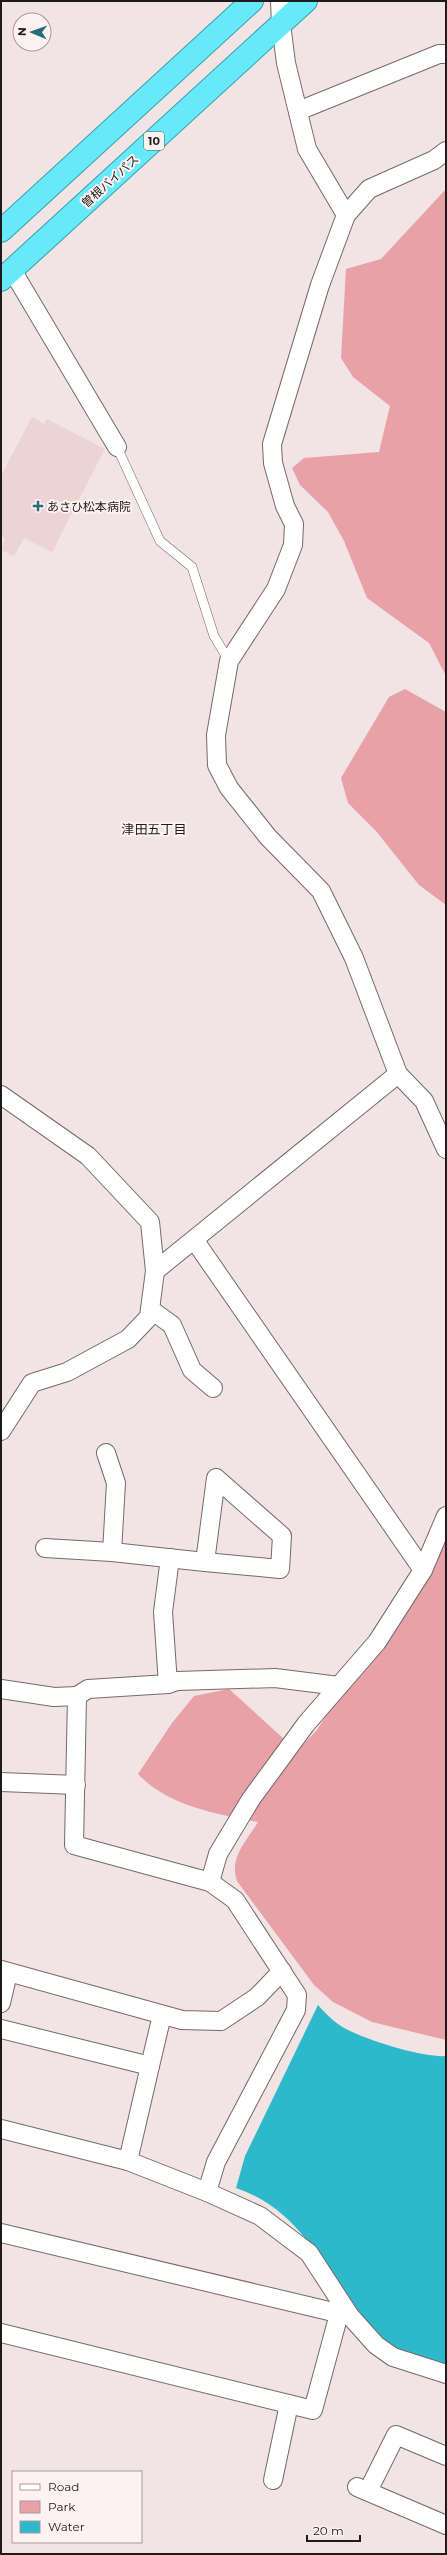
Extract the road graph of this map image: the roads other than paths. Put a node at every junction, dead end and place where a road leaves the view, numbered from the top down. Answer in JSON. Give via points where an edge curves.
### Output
{"nodes":[{"id":1,"x":252,"y":1,"type":"edge"},
{"id":2,"x":280,"y":1,"type":"edge"},
{"id":3,"x":306,"y":1,"type":"edge"},
{"id":4,"x":281,"y":24,"type":"junction"},
{"id":5,"x":446,"y":54,"type":"edge"},
{"id":6,"x":298,"y":111,"type":"junction"},
{"id":7,"x":446,"y":151,"type":"edge"},
{"id":8,"x":346,"y":215,"type":"junction"},
{"id":9,"x":1,"y":231,"type":"edge"},
{"id":10,"x":6,"y":275,"type":"edge"},
{"id":11,"x":117,"y":447,"type":"joint"},
{"id":12,"x":229,"y":661,"type":"junction"},
{"id":13,"x":398,"y":1074,"type":"junction"},
{"id":14,"x":1,"y":1095,"type":"edge"},
{"id":15,"x":446,"y":1149,"type":"edge"},
{"id":16,"x":195,"y":1241,"type":"junction"},
{"id":17,"x":155,"y":1271,"type":"junction"},
{"id":18,"x":150,"y":1309,"type":"junction"},
{"id":19,"x":213,"y":1388,"type":"dead end"},
{"id":20,"x":1,"y":1431,"type":"edge"},
{"id":21,"x":106,"y":1452,"type":"dead end"},
{"id":22,"x":446,"y":1516,"type":"edge"},
{"id":23,"x":45,"y":1548,"type":"dead end"},
{"id":24,"x":112,"y":1552,"type":"junction"},
{"id":25,"x":170,"y":1558,"type":"junction"},
{"id":26,"x":204,"y":1562,"type":"junction"},
{"id":27,"x":422,"y":1570,"type":"junction"},
{"id":28,"x":168,"y":1684,"type":"junction"},
{"id":29,"x":339,"y":1686,"type":"junction"},
{"id":30,"x":1,"y":1689,"type":"edge"},
{"id":31,"x":77,"y":1696,"type":"junction"},
{"id":32,"x":1,"y":1782,"type":"edge"},
{"id":33,"x":76,"y":1785,"type":"junction"},
{"id":34,"x":210,"y":1882,"type":"junction"},
{"id":35,"x":5,"y":1971,"type":"edge"},
{"id":36,"x":282,"y":1971,"type":"junction"},
{"id":37,"x":1,"y":2003,"type":"edge"},
{"id":38,"x":162,"y":2015,"type":"junction"},
{"id":39,"x":1,"y":2029,"type":"edge"},
{"id":40,"x":150,"y":2066,"type":"junction"},
{"id":41,"x":1,"y":2129,"type":"edge"},
{"id":42,"x":128,"y":2161,"type":"junction"},
{"id":43,"x":207,"y":2192,"type":"junction"},
{"id":44,"x":1,"y":2233,"type":"edge"},
{"id":45,"x":345,"y":2315,"type":"junction"},
{"id":46,"x":1,"y":2333,"type":"edge"},
{"id":47,"x":446,"y":2374,"type":"edge"},
{"id":48,"x":288,"y":2404,"type":"junction"},
{"id":49,"x":446,"y":2456,"type":"edge"},
{"id":50,"x":273,"y":2480,"type":"dead end"},
{"id":51,"x":446,"y":2525,"type":"edge"}],
"edges":[{"from":1,"to":9,"type":"highway"},
{"from":2,"to":4,"type":"street"},
{"from":3,"to":4,"type":"highway","name":"曽根バイパス","number":"10"},
{"from":4,"to":6,"type":"street","via":[[286,63]]},
{"from":4,"to":10,"type":"highway","name":"曽根バイパス","number":"10"},
{"from":5,"to":6,"type":"street","via":[[439,54]]},
{"from":6,"to":8,"type":"street","via":[[307,149]]},
{"from":7,"to":8,"type":"street","via":[[434,160],[369,189]]},
{"from":8,"to":12,"type":"street","via":[[320,285],[272,444],[274,462],[286,506],[294,524],[293,545],[276,589]]},
{"from":10,"to":11,"type":"street"},
{"from":11,"to":12,"type":"lane","via":[[160,541],[192,566],[214,636]]},
{"from":12,"to":13,"type":"street","via":[[216,735],[217,765],[229,788],[263,831],[320,891],[354,958]]},
{"from":13,"to":15,"type":"street","via":[[424,1101]]},
{"from":13,"to":16,"type":"street"},
{"from":14,"to":17,"type":"street","via":[[88,1156],[150,1222]]},
{"from":16,"to":17,"type":"street"},
{"from":16,"to":27,"type":"street"},
{"from":17,"to":18,"type":"street"},
{"from":18,"to":19,"type":"street","via":[[172,1325],[192,1370]]},
{"from":18,"to":20,"type":"street","via":[[149,1318],[128,1338],[67,1372],[32,1383]]},
{"from":21,"to":24,"type":"street","via":[[116,1482]]},
{"from":22,"to":27,"type":"street"},
{"from":23,"to":24,"type":"street"},
{"from":24,"to":25,"type":"street"},
{"from":25,"to":26,"type":"street"},
{"from":25,"to":28,"type":"street","via":[[163,1612]]},
{"from":26,"to":26,"type":"street","via":[[206,1554],[216,1478],[282,1536],[280,1569]]},
{"from":27,"to":29,"type":"street","via":[[376,1642]]},
{"from":28,"to":29,"type":"street","via":[[178,1681],[275,1678]]},
{"from":28,"to":31,"type":"street","via":[[88,1689]]},
{"from":29,"to":34,"type":"street","via":[[306,1724],[251,1799],[218,1854]]},
{"from":30,"to":31,"type":"street","via":[[54,1697]]},
{"from":31,"to":33,"type":"street"},
{"from":32,"to":33,"type":"street"},
{"from":33,"to":34,"type":"street","via":[[74,1845]]},
{"from":34,"to":36,"type":"street","via":[[235,1900]]},
{"from":35,"to":37,"type":"street"},
{"from":35,"to":38,"type":"street"},
{"from":36,"to":38,"type":"street","via":[[257,1997],[220,2021],[182,2020]]},
{"from":36,"to":43,"type":"street","via":[[297,1995],[296,2010],[216,2162]]},
{"from":38,"to":40,"type":"street"},
{"from":39,"to":40,"type":"street"},
{"from":40,"to":42,"type":"street"},
{"from":41,"to":42,"type":"street"},
{"from":42,"to":43,"type":"street"},
{"from":43,"to":45,"type":"street","via":[[260,2216],[309,2253]]},
{"from":44,"to":45,"type":"street"},
{"from":45,"to":47,"type":"street","via":[[376,2345],[393,2357]]},
{"from":45,"to":48,"type":"street","via":[[313,2410]]},
{"from":46,"to":48,"type":"street"},
{"from":48,"to":50,"type":"street"},
{"from":49,"to":51,"type":"street","via":[[396,2435],[362,2489]]}]}
